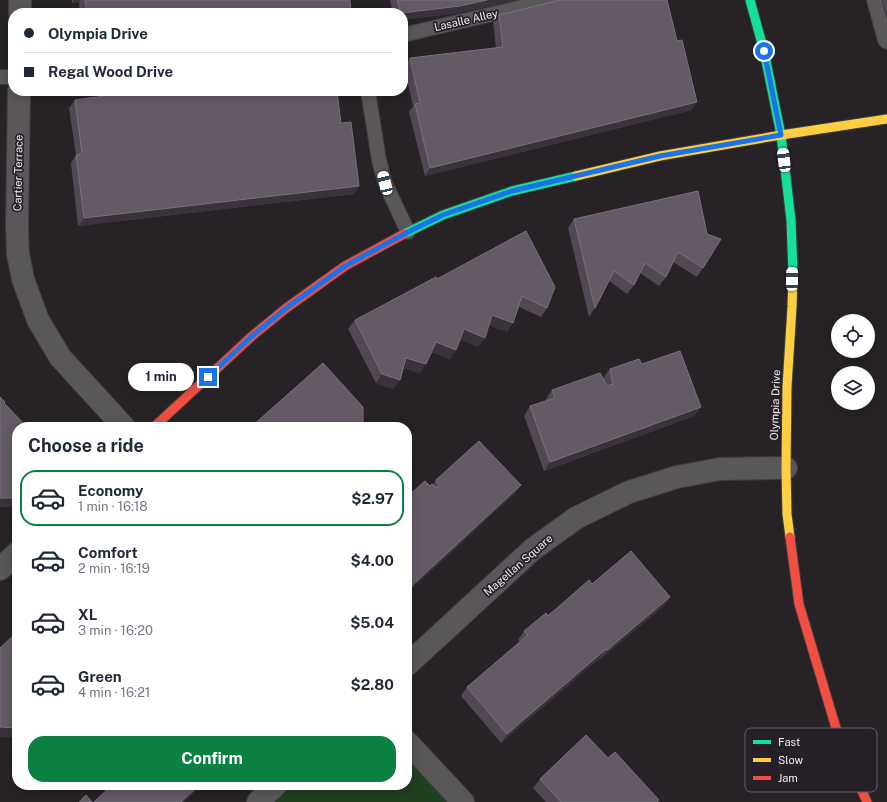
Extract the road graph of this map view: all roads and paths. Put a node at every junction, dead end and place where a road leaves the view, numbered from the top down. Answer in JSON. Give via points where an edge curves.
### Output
{"nodes":[{"id":1,"x":552,"y":0,"type":"edge"},
{"id":2,"x":750,"y":0,"type":"edge"},
{"id":3,"x":874,"y":0,"type":"edge"},
{"id":4,"x":408,"y":34,"type":"edge"},
{"id":5,"x":887,"y":42,"type":"edge"},
{"id":6,"x":19,"y":96,"type":"edge"},
{"id":7,"x":369,"y":96,"type":"edge"},
{"id":8,"x":887,"y":119,"type":"edge"},
{"id":9,"x":781,"y":135,"type":"junction"},
{"id":10,"x":408,"y":232,"type":"junction"},
{"id":11,"x":9,"y":254,"type":"edge"},
{"id":12,"x":119,"y":422,"type":"edge"},
{"id":13,"x":159,"y":422,"type":"edge"},
{"id":14,"x":786,"y":468,"type":"junction"},
{"id":15,"x":12,"y":558,"type":"edge"},
{"id":16,"x":0,"y":569,"type":"edge"},
{"id":17,"x":412,"y":660,"type":"edge"},
{"id":18,"x":836,"y":728,"type":"edge"},
{"id":19,"x":412,"y":747,"type":"edge"},
{"id":20,"x":271,"y":790,"type":"edge"},
{"id":21,"x":862,"y":792,"type":"edge"},
{"id":22,"x":258,"y":802,"type":"edge"},
{"id":23,"x":463,"y":802,"type":"edge"},
{"id":24,"x":866,"y":802,"type":"edge"}],
"edges":[{"from":1,"to":4,"type":"lane","name":"Lasalle Alley"},
{"from":2,"to":9,"type":"street","name":"Olympia Drive","via":[[764,51]]},
{"from":3,"to":5,"type":"lane"},
{"from":6,"to":11,"type":"street","name":"Cartier Terrace","via":[[17,226]]},
{"from":7,"to":10,"type":"lane","via":[[385,183]]},
{"from":8,"to":9,"type":"street"},
{"from":9,"to":10,"type":"street","via":[[660,156],[512,191],[443,215]]},
{"from":9,"to":14,"type":"street","name":"Olympia Drive","via":[[791,220],[793,265]]},
{"from":10,"to":13,"type":"street","via":[[345,266],[285,309]]},
{"from":11,"to":12,"type":"street","name":"Cartier Terrace","via":[[23,279],[38,320],[60,357]]},
{"from":14,"to":17,"type":"street","name":"Magellan Square","via":[[720,469],[677,477],[629,492],[576,518],[533,549]]},
{"from":14,"to":18,"type":"street","name":"Olympia Drive","via":[[788,514],[798,604]]},
{"from":15,"to":16,"type":"street"},
{"from":19,"to":23,"type":"street"},
{"from":20,"to":22,"type":"street"},
{"from":21,"to":24,"type":"street","name":"Olympia Drive"}]}
